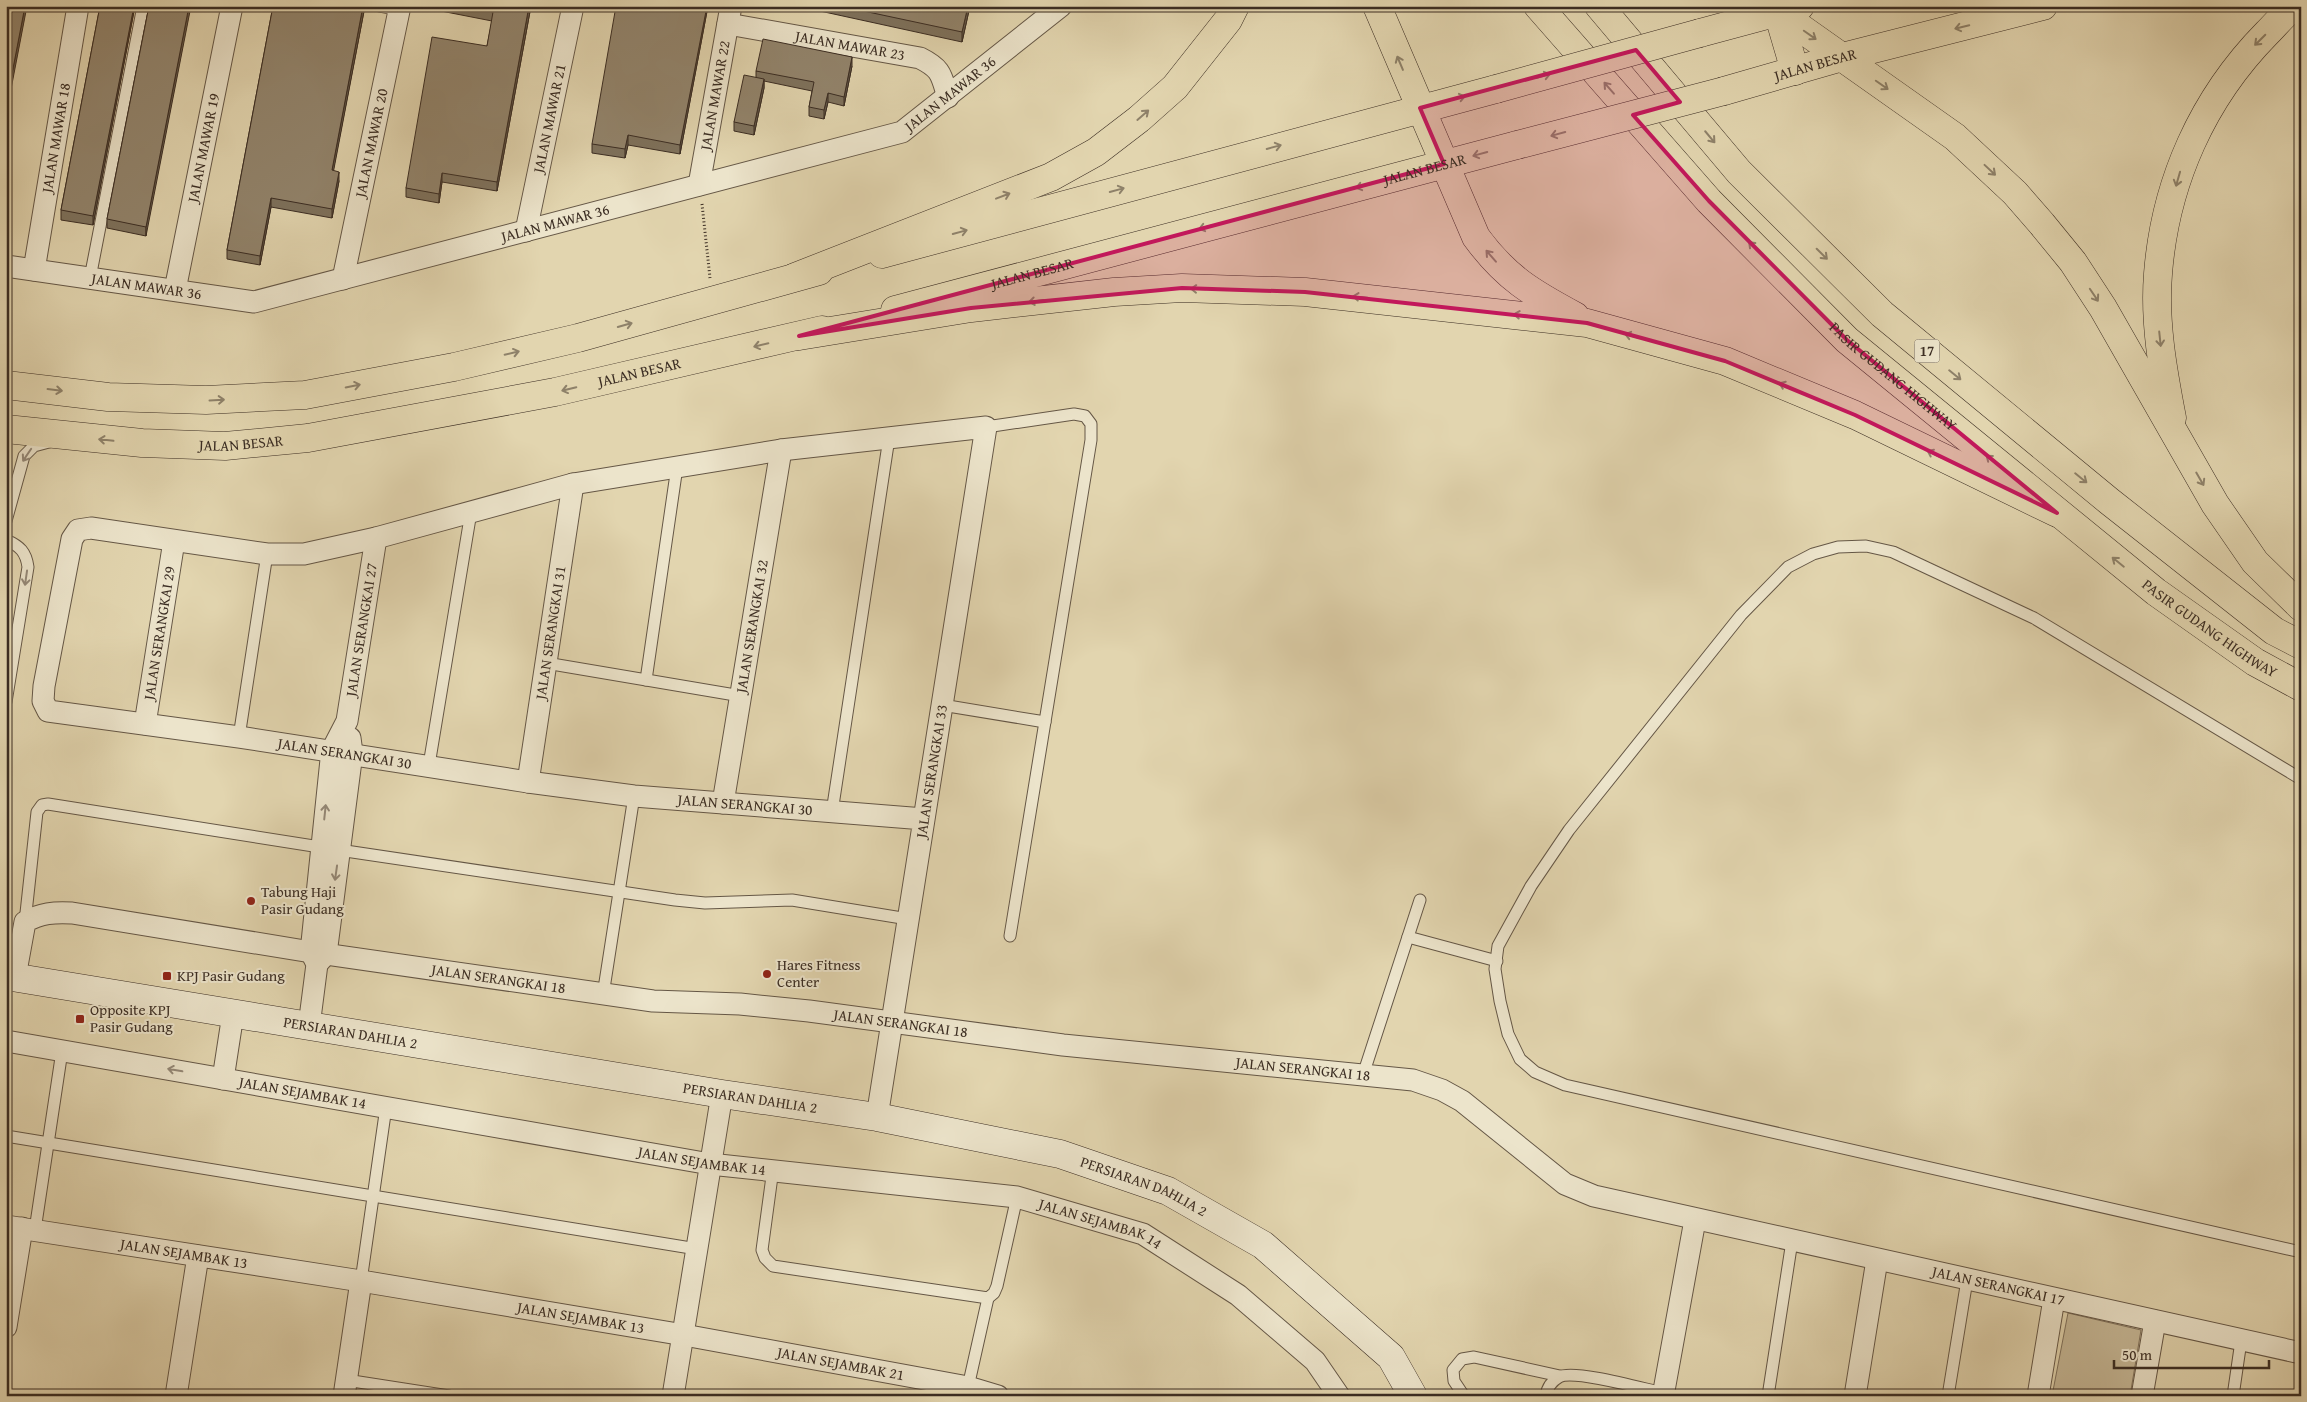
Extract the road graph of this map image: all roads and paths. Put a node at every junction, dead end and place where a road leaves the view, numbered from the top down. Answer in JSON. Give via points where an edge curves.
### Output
{"nodes":[{"id":1,"x":78,"y":6,"type":"edge"},
{"id":2,"x":143,"y":6,"type":"edge"},
{"id":3,"x":232,"y":6,"type":"edge"},
{"id":4,"x":573,"y":6,"type":"edge"},
{"id":5,"x":1235,"y":6,"type":"edge"},
{"id":6,"x":1377,"y":6,"type":"edge"},
{"id":7,"x":1538,"y":6,"type":"edge"},
{"id":8,"x":1599,"y":6,"type":"edge"},
{"id":9,"x":2043,"y":6,"type":"edge"},
{"id":10,"x":2294,"y":6,"type":"edge"},
{"id":11,"x":1055,"y":7,"type":"edge"},
{"id":12,"x":393,"y":8,"type":"edge"},
{"id":13,"x":1785,"y":8,"type":"edge"},
{"id":14,"x":730,"y":15,"type":"edge"},
{"id":15,"x":1842,"y":57,"type":"junction"},
{"id":16,"x":1795,"y":70,"type":"junction"},
{"id":17,"x":948,"y":97,"type":"junction"},
{"id":18,"x":1420,"y":108,"type":"junction"},
{"id":19,"x":1444,"y":164,"type":"junction"},
{"id":20,"x":699,"y":185,"type":"junction"},
{"id":21,"x":526,"y":231,"type":"junction"},
{"id":22,"x":6,"y":266,"type":"edge"},
{"id":23,"x":34,"y":270,"type":"junction"},
{"id":24,"x":795,"y":277,"type":"junction"},
{"id":25,"x":90,"y":278,"type":"junction"},
{"id":26,"x":342,"y":279,"type":"junction"},
{"id":27,"x":176,"y":290,"type":"junction"},
{"id":28,"x":710,"y":301,"type":"junction"},
{"id":29,"x":1587,"y":323,"type":"junction"},
{"id":30,"x":799,"y":336,"type":"junction"},
{"id":31,"x":6,"y":384,"type":"edge"},
{"id":32,"x":986,"y":427,"type":"junction"},
{"id":33,"x":6,"y":429,"type":"edge"},
{"id":34,"x":70,"y":436,"type":"junction"},
{"id":35,"x":2175,"y":437,"type":"junction"},
{"id":36,"x":889,"y":438,"type":"junction"},
{"id":37,"x":781,"y":450,"type":"junction"},
{"id":38,"x":677,"y":467,"type":"junction"},
{"id":39,"x":573,"y":484,"type":"junction"},
{"id":40,"x":471,"y":512,"type":"junction"},
{"id":41,"x":2057,"y":513,"type":"junction"},
{"id":42,"x":6,"y":521,"type":"edge"},
{"id":43,"x":376,"y":538,"type":"junction"},
{"id":44,"x":6,"y":540,"type":"edge"},
{"id":45,"x":174,"y":541,"type":"junction"},
{"id":46,"x":267,"y":554,"type":"junction"},
{"id":47,"x":2301,"y":607,"type":"edge"},
{"id":48,"x":2301,"y":645,"type":"edge"},
{"id":49,"x":546,"y":663,"type":"junction"},
{"id":50,"x":646,"y":680,"type":"junction"},
{"id":51,"x":2301,"y":687,"type":"edge"},
{"id":52,"x":740,"y":696,"type":"junction"},
{"id":53,"x":6,"y":702,"type":"edge"},
{"id":54,"x":942,"y":705,"type":"junction"},
{"id":55,"x":1045,"y":722,"type":"junction"},
{"id":56,"x":145,"y":724,"type":"junction"},
{"id":57,"x":239,"y":736,"type":"junction"},
{"id":58,"x":342,"y":752,"type":"junction"},
{"id":59,"x":429,"y":765,"type":"junction"},
{"id":60,"x":2301,"y":778,"type":"edge"},
{"id":61,"x":528,"y":782,"type":"junction"},
{"id":62,"x":634,"y":796,"type":"junction"},
{"id":63,"x":723,"y":803,"type":"junction"},
{"id":64,"x":832,"y":812,"type":"junction"},
{"id":65,"x":924,"y":819,"type":"junction"},
{"id":66,"x":331,"y":848,"type":"junction"},
{"id":67,"x":620,"y":890,"type":"junction"},
{"id":68,"x":1420,"y":900,"type":"dead end"},
{"id":69,"x":908,"y":919,"type":"junction"},
{"id":70,"x":25,"y":922,"type":"junction"},
{"id":71,"x":1010,"y":936,"type":"dead end"},
{"id":72,"x":1408,"y":937,"type":"junction"},
{"id":73,"x":318,"y":957,"type":"junction"},
{"id":74,"x":1497,"y":961,"type":"junction"},
{"id":75,"x":10,"y":976,"type":"edge"},
{"id":76,"x":602,"y":994,"type":"junction"},
{"id":77,"x":233,"y":1014,"type":"junction"},
{"id":78,"x":892,"y":1022,"type":"junction"},
{"id":79,"x":310,"y":1026,"type":"junction"},
{"id":80,"x":6,"y":1041,"type":"edge"},
{"id":81,"x":62,"y":1051,"type":"junction"},
{"id":82,"x":1363,"y":1075,"type":"junction"},
{"id":83,"x":223,"y":1079,"type":"junction"},
{"id":84,"x":722,"y":1094,"type":"junction"},
{"id":85,"x":386,"y":1107,"type":"junction"},
{"id":86,"x":877,"y":1117,"type":"junction"},
{"id":87,"x":6,"y":1136,"type":"edge"},
{"id":88,"x":48,"y":1142,"type":"junction"},
{"id":89,"x":710,"y":1164,"type":"junction"},
{"id":90,"x":774,"y":1169,"type":"junction"},
{"id":91,"x":373,"y":1196,"type":"junction"},
{"id":92,"x":1017,"y":1197,"type":"junction"},
{"id":93,"x":1695,"y":1220,"type":"junction"},
{"id":94,"x":21,"y":1228,"type":"edge"},
{"id":95,"x":1792,"y":1241,"type":"junction"},
{"id":96,"x":697,"y":1249,"type":"junction"},
{"id":97,"x":2301,"y":1252,"type":"edge"},
{"id":98,"x":198,"y":1256,"type":"junction"},
{"id":99,"x":1877,"y":1260,"type":"junction"},
{"id":100,"x":1967,"y":1280,"type":"junction"},
{"id":101,"x":361,"y":1281,"type":"junction"},
{"id":102,"x":988,"y":1298,"type":"junction"},
{"id":103,"x":2054,"y":1299,"type":"junction"},
{"id":104,"x":2155,"y":1321,"type":"junction"},
{"id":105,"x":6,"y":1327,"type":"edge"},
{"id":106,"x":684,"y":1335,"type":"junction"},
{"id":107,"x":2241,"y":1340,"type":"junction"},
{"id":108,"x":2301,"y":1353,"type":"edge"},
{"id":109,"x":1560,"y":1376,"type":"junction"},
{"id":110,"x":968,"y":1387,"type":"junction"},
{"id":111,"x":345,"y":1388,"type":"edge"},
{"id":112,"x":1630,"y":1391,"type":"edge"},
{"id":113,"x":1663,"y":1394,"type":"edge"},
{"id":114,"x":176,"y":1396,"type":"edge"},
{"id":115,"x":449,"y":1396,"type":"edge"},
{"id":116,"x":673,"y":1396,"type":"edge"},
{"id":117,"x":998,"y":1396,"type":"edge"},
{"id":118,"x":1339,"y":1396,"type":"edge"},
{"id":119,"x":1413,"y":1396,"type":"edge"},
{"id":120,"x":1464,"y":1396,"type":"edge"},
{"id":121,"x":1546,"y":1396,"type":"edge"},
{"id":122,"x":1768,"y":1396,"type":"edge"},
{"id":123,"x":1855,"y":1396,"type":"edge"},
{"id":124,"x":1948,"y":1396,"type":"edge"},
{"id":125,"x":2038,"y":1396,"type":"edge"},
{"id":126,"x":2142,"y":1396,"type":"edge"},
{"id":127,"x":2233,"y":1396,"type":"edge"}],
"edges":[{"from":1,"to":23,"type":"street","name":"JALAN MAWAR 18"},
{"from":2,"to":25,"type":"lane"},
{"from":3,"to":27,"type":"street","name":"JALAN MAWAR 19"},
{"from":4,"to":21,"type":"street","name":"JALAN MAWAR 21"},
{"from":24,"to":5,"type":"main road","one_way":true,"via":[[1051,177],[1096,152],[1175,87],[1228,20]]},
{"from":18,"to":6,"type":"main road","one_way":true},
{"from":41,"to":7,"type":"main road","name":"PASIR GUDANG HIGHWAY","one_way":true,"via":[[1847,340],[1709,201]]},
{"from":8,"to":48,"type":"main road","number":"17","one_way":true,"via":[[1739,172],[1882,314],[2109,502],[2274,631]]},
{"from":9,"to":15,"type":"main road","name":"JALAN BESAR","one_way":true},
{"from":10,"to":35,"type":"main road","one_way":true,"via":[[2250,50],[2216,94],[2184,156],[2168,211],[2158,274],[2159,335]]},
{"from":11,"to":17,"type":"street","name":"JALAN MAWAR 36"},
{"from":12,"to":26,"type":"street","name":"JALAN MAWAR 20"},
{"from":13,"to":15,"type":"main road","one_way":true},
{"from":13,"to":16,"type":"main road"},
{"from":18,"to":13,"type":"main road","one_way":true,"bridge":true},
{"from":14,"to":17,"type":"street","name":"JALAN MAWAR 23","via":[[920,58],[935,65]]},
{"from":14,"to":20,"type":"street","name":"JALAN MAWAR 22"},
{"from":15,"to":16,"type":"main road","name":"JALAN BESAR"},
{"from":15,"to":35,"type":"main road","one_way":true,"via":[[1955,137],[2037,218],[2073,262],[2103,308]]},
{"from":16,"to":19,"type":"main road","name":"JALAN BESAR","one_way":true,"bridge":true},
{"from":17,"to":20,"type":"street","name":"JALAN MAWAR 36","via":[[902,132]]},
{"from":18,"to":19,"type":"main road"},
{"from":24,"to":18,"type":"main road","one_way":true},
{"from":29,"to":19,"type":"main road","one_way":true,"via":[[1525,289],[1491,257],[1476,237]]},
{"from":19,"to":30,"type":"main road","name":"JALAN BESAR","one_way":true},
{"from":20,"to":21,"type":"street","name":"JALAN MAWAR 36"},
{"from":20,"to":28,"type":"path","via":[[710,265]]},
{"from":21,"to":26,"type":"street","name":"JALAN MAWAR 36"},
{"from":22,"to":23,"type":"street","name":"JALAN MAWAR 36"},
{"from":23,"to":25,"type":"street","name":"JALAN MAWAR 36"},
{"from":24,"to":28,"type":"main road"},
{"from":25,"to":27,"type":"street","name":"JALAN MAWAR 36"},
{"from":26,"to":27,"type":"street","name":"JALAN MAWAR 36","via":[[254,302]]},
{"from":31,"to":28,"type":"main road","one_way":true,"via":[[108,397],[206,400],[305,396],[454,367],[578,338]]},
{"from":29,"to":30,"type":"main road","one_way":true,"via":[[1305,292],[1182,288],[971,308]]},
{"from":41,"to":29,"type":"main road","one_way":true,"via":[[1855,415],[1725,361]]},
{"from":30,"to":34,"type":"main road","name":"JALAN BESAR","one_way":true,"via":[[555,392],[308,438],[224,446]]},
{"from":32,"to":36,"type":"street"},
{"from":32,"to":54,"type":"street","name":"JALAN SERANGKAI 33"},
{"from":32,"to":55,"type":"lane","via":[[1074,414],[1085,416],[1091,424],[1090,450]]},
{"from":33,"to":34,"type":"main road","name":"JALAN BESAR"},
{"from":34,"to":42,"type":"lane","one_way":true,"via":[[34,446],[24,456]]},
{"from":35,"to":47,"type":"main road","one_way":true,"via":[[2215,504],[2256,562]]},
{"from":36,"to":37,"type":"street"},
{"from":36,"to":64,"type":"lane"},
{"from":37,"to":38,"type":"street"},
{"from":37,"to":52,"type":"street","name":"JALAN SERANGKAI 32"},
{"from":38,"to":39,"type":"street"},
{"from":38,"to":50,"type":"lane"},
{"from":39,"to":40,"type":"street"},
{"from":39,"to":49,"type":"street","name":"JALAN SERANGKAI 31"},
{"from":40,"to":43,"type":"street"},
{"from":40,"to":59,"type":"lane"},
{"from":51,"to":41,"type":"main road","name":"PASIR GUDANG HIGHWAY","one_way":true,"via":[[2255,662],[2156,592]]},
{"from":43,"to":46,"type":"street","via":[[304,554]]},
{"from":43,"to":58,"type":"street","name":"JALAN SERANGKAI 27"},
{"from":44,"to":53,"type":"lane","one_way":true,"via":[[17,544],[26,554],[28,566]]},
{"from":45,"to":46,"type":"street"},
{"from":45,"to":56,"type":"street","name":"JALAN SERANGKAI 29"},
{"from":45,"to":56,"type":"street","name":"JALAN SERANGKAI 30","via":[[91,528],[78,530],[72,540],[44,686],[43,702],[48,712]]},
{"from":46,"to":57,"type":"lane"},
{"from":49,"to":50,"type":"lane"},
{"from":49,"to":61,"type":"street","name":"JALAN SERANGKAI 31"},
{"from":50,"to":52,"type":"lane"},
{"from":52,"to":63,"type":"street","name":"JALAN SERANGKAI 32"},
{"from":54,"to":55,"type":"lane"},
{"from":54,"to":65,"type":"street","name":"JALAN SERANGKAI 33"},
{"from":55,"to":71,"type":"lane"},
{"from":56,"to":57,"type":"street","name":"JALAN SERANGKAI 30"},
{"from":57,"to":58,"type":"street","name":"JALAN SERANGKAI 30"},
{"from":58,"to":59,"type":"street","name":"JALAN SERANGKAI 30"},
{"from":58,"to":66,"type":"street","name":"JALAN SERANGKAI 27"},
{"from":59,"to":61,"type":"street","name":"JALAN SERANGKAI 30"},
{"from":60,"to":74,"type":"lane","via":[[2034,618],[1893,552],[1866,546],[1838,547],[1813,554],[1788,567],[1741,616],[1569,830],[1526,895],[1498,946]]},
{"from":61,"to":62,"type":"street","name":"JALAN SERANGKAI 30"},
{"from":62,"to":63,"type":"street","name":"JALAN SERANGKAI 30"},
{"from":62,"to":67,"type":"lane"},
{"from":63,"to":64,"type":"street","name":"JALAN SERANGKAI 30"},
{"from":64,"to":65,"type":"street","name":"JALAN SERANGKAI 30"},
{"from":65,"to":69,"type":"street","name":"JALAN SERANGKAI 33"},
{"from":66,"to":67,"type":"lane"},
{"from":66,"to":70,"type":"lane","via":[[42,805],[37,812]]},
{"from":66,"to":73,"type":"street","name":"JALAN SERANGKAI 27"},
{"from":67,"to":69,"type":"lane","via":[[705,903],[792,900]]},
{"from":67,"to":76,"type":"lane"},
{"from":68,"to":72,"type":"lane"},
{"from":69,"to":78,"type":"street","name":"JALAN SERANGKAI 33"},
{"from":70,"to":73,"type":"street","name":"JALAN SERANGKAI 18","via":[[48,912],[72,913]]},
{"from":70,"to":75,"type":"street"},
{"from":72,"to":74,"type":"lane"},
{"from":72,"to":82,"type":"lane"},
{"from":73,"to":76,"type":"street","name":"JALAN SERANGKAI 18"},
{"from":73,"to":79,"type":"street","name":"JALAN SERANGKAI 27"},
{"from":74,"to":97,"type":"lane","via":[[1495,969],[1500,1001],[1508,1034],[1520,1059],[1535,1072],[1565,1085]]},
{"from":75,"to":77,"type":"street","name":"PERSIARAN DAHLIA 2"},
{"from":76,"to":78,"type":"street","name":"JALAN SERANGKAI 18","via":[[670,1002],[750,1005]]},
{"from":77,"to":79,"type":"street","name":"PERSIARAN DAHLIA 2"},
{"from":77,"to":83,"type":"street"},
{"from":78,"to":82,"type":"street","name":"JALAN SERANGKAI 18","via":[[1063,1045]]},
{"from":78,"to":86,"type":"street","name":"JALAN SERANGKAI 33"},
{"from":79,"to":84,"type":"street","name":"PERSIARAN DAHLIA 2"},
{"from":80,"to":81,"type":"street","name":"JALAN SEJAMBAK 14"},
{"from":83,"to":81,"type":"street","name":"JALAN SEJAMBAK 14","one_way":true},
{"from":81,"to":88,"type":"lane"},
{"from":82,"to":93,"type":"street","name":"JALAN SERANGKAI 18","via":[[1413,1080],[1442,1090],[1462,1101],[1565,1184],[1594,1196]]},
{"from":83,"to":85,"type":"street","name":"JALAN SEJAMBAK 14"},
{"from":84,"to":86,"type":"street","name":"PERSIARAN DAHLIA 2"},
{"from":84,"to":89,"type":"street"},
{"from":85,"to":89,"type":"street","name":"JALAN SEJAMBAK 14"},
{"from":85,"to":91,"type":"lane"},
{"from":86,"to":119,"type":"street","name":"PERSIARAN DAHLIA 2","via":[[1060,1154],[1168,1191],[1263,1245],[1391,1357]]},
{"from":87,"to":88,"type":"lane"},
{"from":88,"to":91,"type":"lane"},
{"from":88,"to":94,"type":"lane"},
{"from":89,"to":90,"type":"street","name":"JALAN SEJAMBAK 14"},
{"from":89,"to":96,"type":"street"},
{"from":90,"to":92,"type":"street","name":"JALAN SEJAMBAK 14"},
{"from":90,"to":102,"type":"lane","via":[[762,1250],[773,1266]]},
{"from":91,"to":96,"type":"lane"},
{"from":91,"to":101,"type":"lane"},
{"from":92,"to":102,"type":"lane","via":[[997,1286]]},
{"from":92,"to":118,"type":"street","name":"JALAN SEJAMBAK 14","via":[[1143,1234],[1238,1295],[1315,1361]]},
{"from":93,"to":95,"type":"street","name":"JALAN SERANGKAI 17"},
{"from":93,"to":113,"type":"street"},
{"from":94,"to":98,"type":"street","name":"JALAN SEJAMBAK 13"},
{"from":94,"to":105,"type":"street"},
{"from":95,"to":99,"type":"street","name":"JALAN SERANGKAI 17"},
{"from":95,"to":122,"type":"lane"},
{"from":96,"to":106,"type":"street"},
{"from":98,"to":101,"type":"street","name":"JALAN SEJAMBAK 13"},
{"from":98,"to":114,"type":"street"},
{"from":99,"to":100,"type":"street","name":"JALAN SERANGKAI 17"},
{"from":99,"to":123,"type":"street"},
{"from":100,"to":103,"type":"street","name":"JALAN SERANGKAI 17"},
{"from":100,"to":124,"type":"lane"},
{"from":101,"to":106,"type":"street","name":"JALAN SEJAMBAK 13"},
{"from":101,"to":111,"type":"street"},
{"from":102,"to":110,"type":"lane"},
{"from":103,"to":104,"type":"street","name":"JALAN SERANGKAI 17"},
{"from":103,"to":125,"type":"street"},
{"from":104,"to":107,"type":"street","name":"JALAN SERANGKAI 17"},
{"from":104,"to":126,"type":"street"},
{"from":106,"to":110,"type":"street","name":"JALAN SEJAMBAK 21"},
{"from":106,"to":116,"type":"street"},
{"from":107,"to":108,"type":"street","name":"JALAN SERANGKAI 17"},
{"from":107,"to":127,"type":"lane"},
{"from":109,"to":112,"type":"lane","via":[[1578,1375]]},
{"from":109,"to":120,"type":"lane","via":[[1474,1357],[1462,1359],[1453,1370],[1454,1381]]},
{"from":109,"to":121,"type":"lane","via":[[1551,1384]]},
{"from":110,"to":117,"type":"street","name":"JALAN SEJAMBAK 21"},
{"from":111,"to":115,"type":"lane"},
{"from":112,"to":113,"type":"lane"}]}
